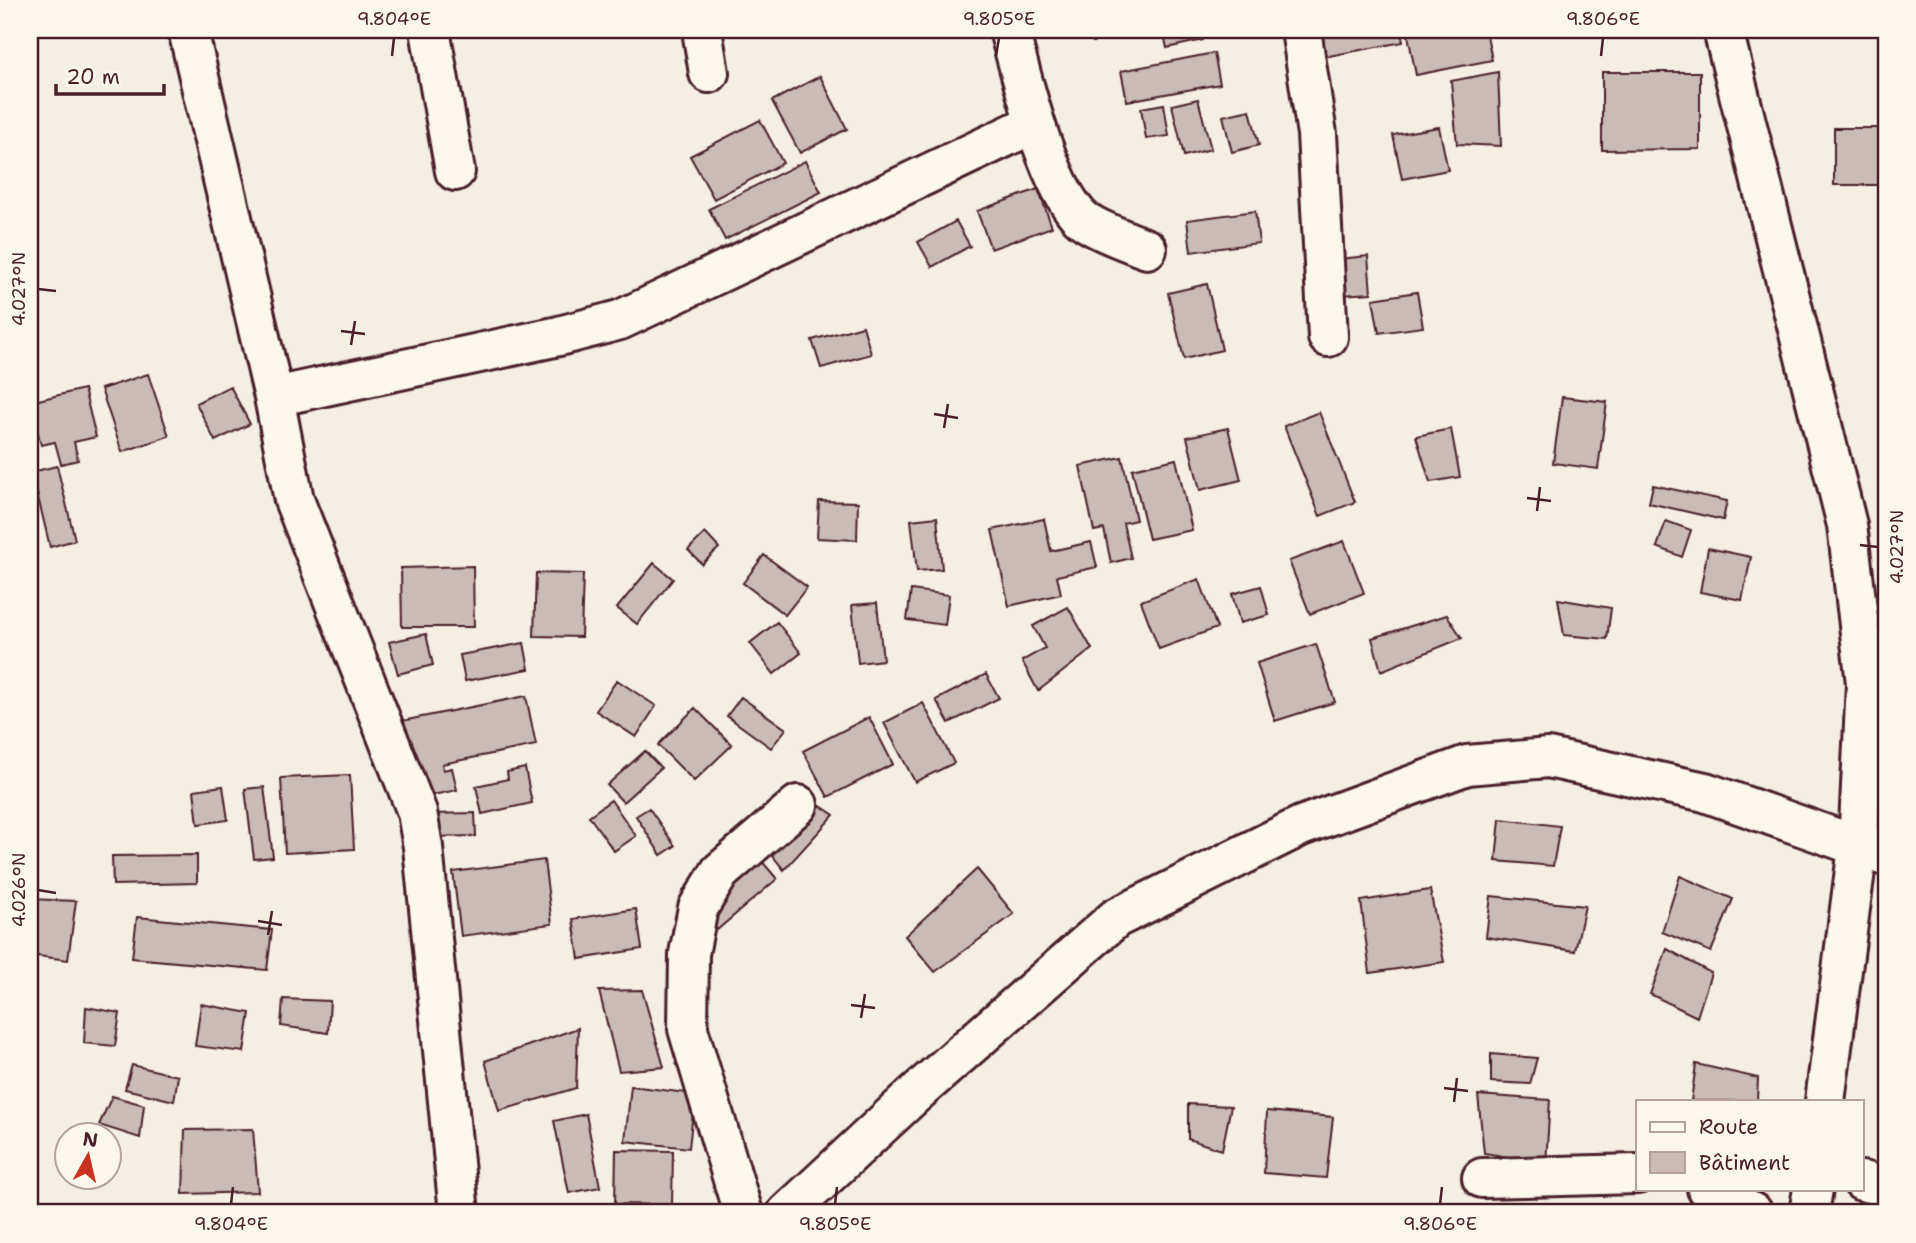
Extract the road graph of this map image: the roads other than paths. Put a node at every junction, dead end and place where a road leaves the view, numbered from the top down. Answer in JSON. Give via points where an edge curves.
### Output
{"nodes":[{"id":1,"x":188,"y":30,"type":"edge"},
{"id":2,"x":430,"y":30,"type":"edge"},
{"id":3,"x":702,"y":30,"type":"edge"},
{"id":4,"x":1009,"y":30,"type":"edge"},
{"id":5,"x":1301,"y":30,"type":"edge"},
{"id":6,"x":1723,"y":30,"type":"edge"},
{"id":7,"x":709,"y":73,"type":"dead end"},
{"id":8,"x":1035,"y":123,"type":"junction"},
{"id":9,"x":455,"y":171,"type":"dead end"},
{"id":10,"x":1147,"y":249,"type":"dead end"},
{"id":11,"x":1328,"y":337,"type":"dead end"},
{"id":12,"x":274,"y":397,"type":"junction"},
{"id":13,"x":798,"y":805,"type":"dead end"},
{"id":14,"x":1872,"y":851,"type":"edge"},
{"id":15,"x":1825,"y":1100,"type":"edge"},
{"id":16,"x":1636,"y":1174,"type":"edge"},
{"id":17,"x":1482,"y":1178,"type":"dead end"},
{"id":18,"x":1864,"y":1182,"type":"edge"},
{"id":19,"x":1886,"y":1187,"type":"edge"},
{"id":20,"x":1709,"y":1190,"type":"edge"},
{"id":21,"x":1813,"y":1190,"type":"edge"},
{"id":22,"x":459,"y":1213,"type":"edge"},
{"id":23,"x":743,"y":1213,"type":"edge"},
{"id":24,"x":787,"y":1213,"type":"edge"},
{"id":25,"x":1754,"y":1213,"type":"edge"},
{"id":26,"x":1809,"y":1213,"type":"edge"}],
"edges":[{"from":1,"to":12,"type":"street"},
{"from":2,"to":9,"type":"street"},
{"from":3,"to":7,"type":"street"},
{"from":4,"to":8,"type":"street"},
{"from":5,"to":11,"type":"street","via":[[1317,134]]},
{"from":6,"to":14,"type":"street","via":[[1847,525],[1867,683]]},
{"from":8,"to":10,"type":"street","via":[[1064,194],[1081,218]]},
{"from":8,"to":12,"type":"street","via":[[620,320]]},
{"from":12,"to":22,"type":"street","via":[[294,500],[417,812]]},
{"from":13,"to":23,"type":"street","via":[[720,872],[698,908],[689,954],[688,1029]]},
{"from":14,"to":15,"type":"street"},
{"from":14,"to":24,"type":"street","via":[[1706,792],[1548,758],[1467,765],[1301,826],[1116,918]]},
{"from":16,"to":17,"type":"street"},
{"from":18,"to":19,"type":"street"},
{"from":20,"to":25,"type":"street"},
{"from":21,"to":26,"type":"street"}]}
